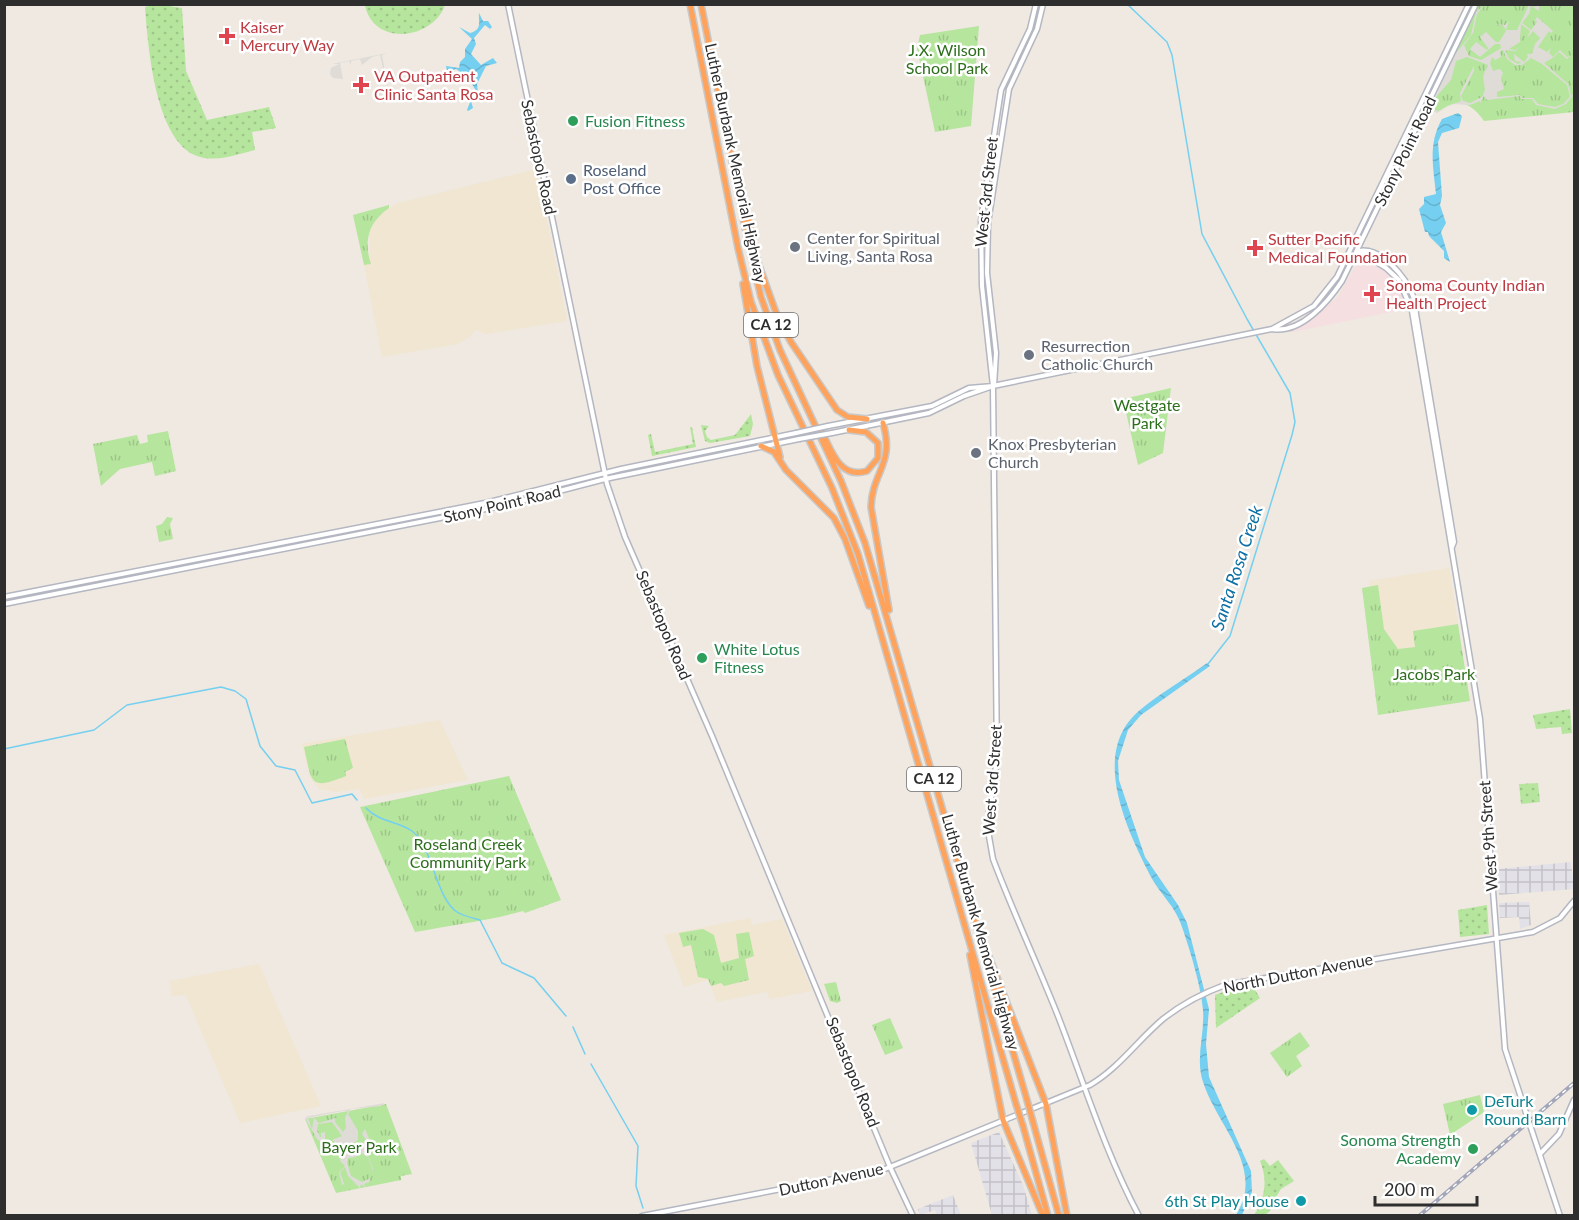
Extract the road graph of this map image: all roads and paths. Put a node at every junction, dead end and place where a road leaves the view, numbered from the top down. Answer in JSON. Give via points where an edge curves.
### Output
{"nodes":[{"id":1,"x":508,"y":4,"type":"edge"},
{"id":2,"x":690,"y":4,"type":"edge"},
{"id":3,"x":701,"y":4,"type":"edge"},
{"id":4,"x":1036,"y":4,"type":"edge"},
{"id":5,"x":1043,"y":4,"type":"edge"},
{"id":6,"x":1469,"y":4,"type":"edge"},
{"id":7,"x":1476,"y":4,"type":"edge"},
{"id":8,"x":725,"y":127,"type":"junction"},
{"id":9,"x":1358,"y":251,"type":"junction"},
{"id":10,"x":740,"y":259,"type":"junction"},
{"id":11,"x":1272,"y":329,"type":"junction"},
{"id":12,"x":993,"y":386,"type":"junction"},
{"id":13,"x":805,"y":404,"type":"junction"},
{"id":14,"x":867,"y":419,"type":"junction"},
{"id":15,"x":883,"y":423,"type":"junction"},
{"id":16,"x":849,"y":430,"type":"junction"},
{"id":17,"x":775,"y":440,"type":"junction"},
{"id":18,"x":761,"y":446,"type":"junction"},
{"id":19,"x":604,"y":473,"type":"junction"},
{"id":20,"x":796,"y":478,"type":"junction"},
{"id":21,"x":605,"y":479,"type":"junction"},
{"id":22,"x":559,"y":484,"type":"junction"},
{"id":23,"x":544,"y":494,"type":"junction"},
{"id":24,"x":4,"y":597,"type":"edge"},
{"id":25,"x":4,"y":604,"type":"edge"},
{"id":26,"x":891,"y":629,"type":"junction"},
{"id":27,"x":883,"y":642,"type":"junction"},
{"id":28,"x":1575,"y":901,"type":"edge"},
{"id":29,"x":978,"y":929,"type":"junction"},
{"id":30,"x":967,"y":931,"type":"junction"},
{"id":31,"x":1496,"y":939,"type":"junction"},
{"id":32,"x":1084,"y":1088,"type":"junction"},
{"id":33,"x":1575,"y":1100,"type":"edge"},
{"id":34,"x":1046,"y":1104,"type":"junction"},
{"id":35,"x":1004,"y":1122,"type":"junction"},
{"id":36,"x":1540,"y":1154,"type":"junction"},
{"id":37,"x":890,"y":1167,"type":"junction"},
{"id":38,"x":642,"y":1215,"type":"edge"},
{"id":39,"x":913,"y":1215,"type":"edge"},
{"id":40,"x":1043,"y":1215,"type":"edge"},
{"id":41,"x":1048,"y":1215,"type":"edge"},
{"id":42,"x":1059,"y":1215,"type":"edge"},
{"id":43,"x":1067,"y":1215,"type":"edge"},
{"id":44,"x":1139,"y":1215,"type":"edge"},
{"id":45,"x":1560,"y":1215,"type":"edge"}],
"edges":[{"from":1,"to":19,"type":"main road","name":"Sebastopol Road"},
{"from":2,"to":10,"type":"highway","name":"Luther Burbank Memorial Highway","number":"CA 12"},
{"from":3,"to":8,"type":"highway","name":"Luther Burbank Memorial Highway","number":"CA 12"},
{"from":4,"to":12,"type":"main road","name":"West 3rd Street","via":[[1027,36],[1003,83],[984,190],[980,260]]},
{"from":5,"to":12,"type":"main road","name":"West 3rd Street","via":[[1037,29],[1009,89],[990,211],[987,273],[996,353]]},
{"from":6,"to":11,"type":"main road","name":"Stony Point Road","via":[[1337,277],[1314,306]]},
{"from":7,"to":9,"type":"main road","name":"Stony Point Road"},
{"from":8,"to":13,"type":"highway","name":"Luther Burbank Memorial Highway","number":"CA 12","via":[[758,286],[780,350]]},
{"from":8,"to":14,"type":"highway","via":[[760,269],[783,329],[838,412]]},
{"from":9,"to":11,"type":"main road","name":"Stony Point Road","via":[[1321,308],[1297,324]]},
{"from":9,"to":31,"type":"main road","name":"West 9th Street","via":[[1366,251],[1395,268],[1413,296],[1480,719]]},
{"from":10,"to":17,"type":"highway"},
{"from":10,"to":27,"type":"highway","name":"Luther Burbank Memorial Highway","number":"CA 12","via":[[774,365],[846,522]]},
{"from":11,"to":12,"type":"main road","name":"Stony Point Road"},
{"from":12,"to":14,"type":"main road","name":"Stony Point Road","via":[[969,388],[932,406]]},
{"from":12,"to":15,"type":"main road","name":"Stony Point Road","via":[[932,412]]},
{"from":12,"to":32,"type":"main road","name":"West 3rd Street","via":[[997,760],[987,814],[988,840]]},
{"from":13,"to":16,"type":"highway","via":[[840,466],[854,473],[867,471],[877,462],[878,443],[866,432]]},
{"from":13,"to":26,"type":"highway","name":"Luther Burbank Memorial Highway","number":"CA 12","via":[[858,521]]},
{"from":14,"to":17,"type":"main road","name":"Stony Point Road","bridge":true},
{"from":15,"to":16,"type":"main road","name":"Stony Point Road"},
{"from":15,"to":26,"type":"highway","via":[[887,455],[871,507]]},
{"from":16,"to":17,"type":"main road","name":"Stony Point Road","bridge":true},
{"from":17,"to":18,"type":"main road","name":"Stony Point Road"},
{"from":17,"to":19,"type":"main road","name":"Stony Point Road"},
{"from":17,"to":20,"type":"highway","via":[[781,461]]},
{"from":18,"to":20,"type":"highway","via":[[774,452]]},
{"from":18,"to":21,"type":"main road","name":"Stony Point Road"},
{"from":19,"to":21,"type":"main road","name":"Sebastopol Road"},
{"from":19,"to":22,"type":"main road","name":"Stony Point Road"},
{"from":20,"to":27,"type":"highway","via":[[840,529]]},
{"from":21,"to":23,"type":"main road","name":"Stony Point Road"},
{"from":21,"to":37,"type":"main road","name":"Sebastopol Road","via":[[625,537],[711,732]]},
{"from":22,"to":23,"type":"main road","via":[[557,489]]},
{"from":22,"to":24,"type":"main road","name":"Stony Point Road","via":[[485,503]]},
{"from":23,"to":25,"type":"main road","name":"Stony Point Road","via":[[497,507]]},
{"from":26,"to":29,"type":"highway","name":"Luther Burbank Memorial Highway","number":"CA 12"},
{"from":27,"to":30,"type":"highway","name":"Luther Burbank Memorial Highway","number":"CA 12"},
{"from":28,"to":31,"type":"main road","name":"North Dutton Avenue","via":[[1547,926]]},
{"from":29,"to":34,"type":"highway"},
{"from":29,"to":42,"type":"highway","name":"Luther Burbank Memorial Highway","number":"CA 12","bridge":true},
{"from":30,"to":35,"type":"highway"},
{"from":30,"to":41,"type":"highway","name":"Luther Burbank Memorial Highway","number":"CA 12","bridge":true},
{"from":31,"to":32,"type":"main road","name":"North Dutton Avenue","via":[[1250,979],[1216,988],[1162,1020],[1112,1069]]},
{"from":31,"to":36,"type":"main road","name":"West 9th Street","via":[[1505,1049]]},
{"from":32,"to":34,"type":"main road","name":"North Dutton Avenue"},
{"from":32,"to":44,"type":"main road","name":"West 3rd Street"},
{"from":33,"to":36,"type":"main road","via":[[1559,1134]]},
{"from":34,"to":35,"type":"main road","name":"Dutton Avenue"},
{"from":34,"to":43,"type":"highway"},
{"from":35,"to":37,"type":"main road","name":"Dutton Avenue"},
{"from":35,"to":40,"type":"highway"},
{"from":36,"to":45,"type":"main road","name":"West 9th Street"},
{"from":37,"to":38,"type":"main road","name":"Dutton Avenue"},
{"from":37,"to":39,"type":"main road","name":"Sebastopol Road"}]}
